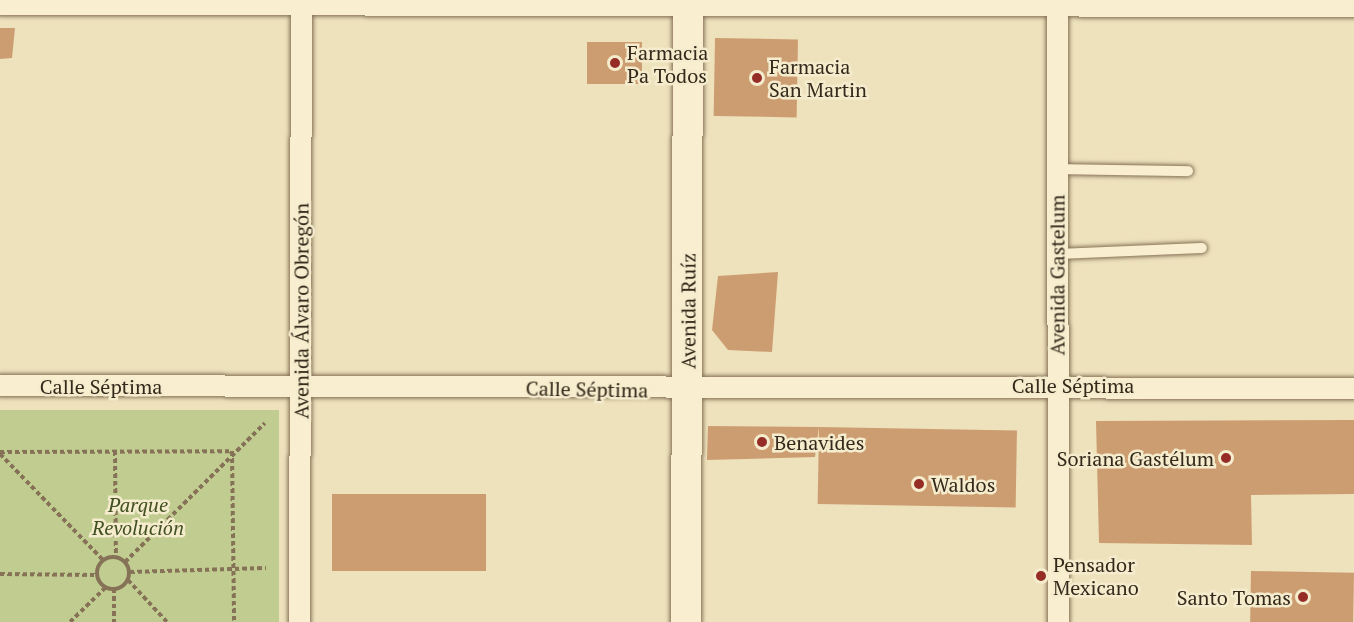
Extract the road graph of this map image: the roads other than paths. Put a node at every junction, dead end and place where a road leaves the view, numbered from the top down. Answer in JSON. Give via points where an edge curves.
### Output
{"nodes":[{"id":1,"x":302,"y":2,"type":"edge"},
{"id":2,"x":1057,"y":2,"type":"edge"},
{"id":3,"x":688,"y":3,"type":"edge"},
{"id":4,"x":0,"y":4,"type":"edge"},
{"id":5,"x":1354,"y":6,"type":"edge"},
{"id":6,"x":1057,"y":169,"type":"junction"},
{"id":7,"x":1188,"y":171,"type":"dead end"},
{"id":8,"x":1202,"y":248,"type":"dead end"},
{"id":9,"x":1057,"y":254,"type":"junction"},
{"id":10,"x":1057,"y":384,"type":"junction"},
{"id":11,"x":0,"y":385,"type":"edge"},
{"id":12,"x":300,"y":387,"type":"junction"},
{"id":13,"x":1354,"y":388,"type":"edge"},
{"id":14,"x":688,"y":390,"type":"junction"},
{"id":15,"x":299,"y":622,"type":"edge"},
{"id":16,"x":686,"y":622,"type":"edge"},
{"id":17,"x":1058,"y":622,"type":"edge"}],
"edges":[{"from":1,"to":3,"type":"street"},
{"from":1,"to":4,"type":"street"},
{"from":1,"to":12,"type":"street","name":"Avenida Álvaro Obregón"},
{"from":2,"to":3,"type":"street"},
{"from":2,"to":5,"type":"street"},
{"from":2,"to":6,"type":"street","name":"Avenida Gastelum"},
{"from":3,"to":14,"type":"street","name":"Avenida Ruíz"},
{"from":6,"to":7,"type":"lane"},
{"from":6,"to":9,"type":"street","name":"Avenida Gastelum"},
{"from":8,"to":9,"type":"lane"},
{"from":9,"to":10,"type":"street","name":"Avenida Gastelum"},
{"from":10,"to":13,"type":"street","name":"Calle Séptima"},
{"from":10,"to":14,"type":"street","name":"Calle Séptima"},
{"from":10,"to":17,"type":"street","name":"Avenida Gastelum"},
{"from":11,"to":12,"type":"street","name":"Calle Séptima"},
{"from":12,"to":14,"type":"street","name":"Calle Séptima"},
{"from":12,"to":15,"type":"street","name":"Avenida Álvaro Obregón"},
{"from":14,"to":16,"type":"street","name":"Avenida Ruíz"}]}
